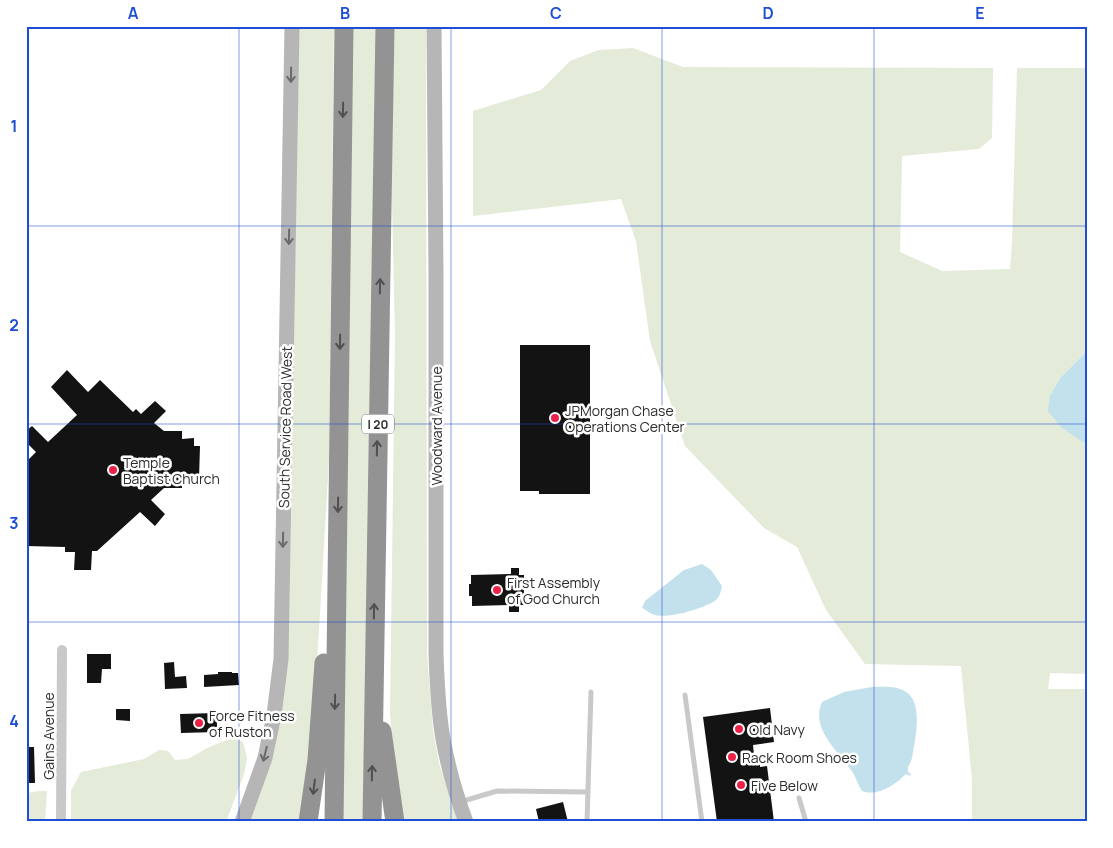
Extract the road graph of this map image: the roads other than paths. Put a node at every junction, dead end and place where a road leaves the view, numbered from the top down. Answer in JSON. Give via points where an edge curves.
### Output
{"nodes":[{"id":1,"x":292,"y":26,"type":"edge"},
{"id":2,"x":344,"y":26,"type":"edge"},
{"id":3,"x":385,"y":26,"type":"edge"},
{"id":4,"x":434,"y":26,"type":"edge"},
{"id":5,"x":337,"y":583,"type":"junction"},
{"id":6,"x":62,"y":650,"type":"dead end"},
{"id":7,"x":373,"y":666,"type":"junction"},
{"id":8,"x":591,"y":692,"type":"dead end"},
{"id":9,"x":685,"y":695,"type":"dead end"},
{"id":10,"x":588,"y":792,"type":"junction"},
{"id":11,"x":799,"y":798,"type":"dead end"},
{"id":12,"x":460,"y":803,"type":"junction"},
{"id":13,"x":61,"y":822,"type":"edge"},
{"id":14,"x":242,"y":822,"type":"edge"},
{"id":15,"x":308,"y":822,"type":"edge"},
{"id":16,"x":334,"y":822,"type":"edge"},
{"id":17,"x":372,"y":822,"type":"edge"},
{"id":18,"x":395,"y":822,"type":"edge"},
{"id":19,"x":466,"y":822,"type":"edge"},
{"id":20,"x":587,"y":822,"type":"edge"},
{"id":21,"x":702,"y":822,"type":"edge"},
{"id":22,"x":806,"y":822,"type":"edge"}],
"edges":[{"from":1,"to":14,"type":"main road","name":"South Service Road West","one_way":true,"via":[[281,659],[265,758]]},
{"from":2,"to":5,"type":"highway","one_way":true},
{"from":7,"to":3,"type":"highway","number":"I 20","one_way":true},
{"from":4,"to":12,"type":"main road","name":"Woodward Avenue","via":[[436,654],[443,739]]},
{"from":5,"to":15,"type":"highway","one_way":true,"via":[[323,666],[318,760]]},
{"from":5,"to":16,"type":"highway","one_way":true},
{"from":6,"to":13,"type":"street","name":"Gains Avenue"},
{"from":17,"to":7,"type":"highway","number":"I 20","one_way":true},
{"from":7,"to":18,"type":"highway"},
{"from":8,"to":10,"type":"lane"},
{"from":9,"to":21,"type":"lane"},
{"from":10,"to":12,"type":"lane","via":[[497,791]]},
{"from":10,"to":20,"type":"lane"},
{"from":11,"to":22,"type":"lane"},
{"from":12,"to":19,"type":"main road","name":"Woodward Avenue"}]}
